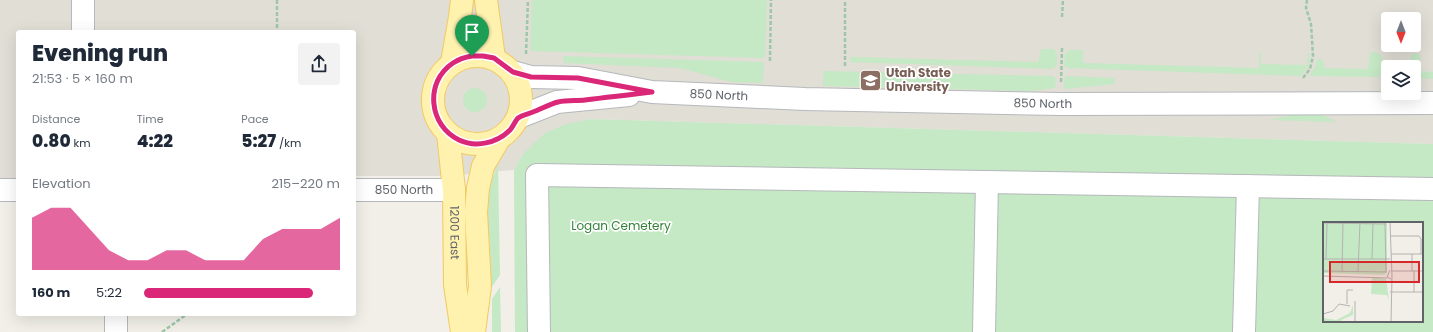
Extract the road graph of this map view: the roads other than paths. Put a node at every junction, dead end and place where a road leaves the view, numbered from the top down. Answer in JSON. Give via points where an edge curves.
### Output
{"nodes":[{"id":1,"x":83,"y":0,"type":"edge"},
{"id":2,"x":462,"y":0,"type":"edge"},
{"id":3,"x":486,"y":0,"type":"edge"},
{"id":4,"x":83,"y":30,"type":"edge"},
{"id":5,"x":494,"y":58,"type":"junction"},
{"id":6,"x":452,"y":63,"type":"junction"},
{"id":7,"x":520,"y":65,"type":"junction"},
{"id":8,"x":652,"y":92,"type":"junction"},
{"id":9,"x":1433,"y":103,"type":"edge"},
{"id":10,"x":518,"y":118,"type":"junction"},
{"id":11,"x":448,"y":133,"type":"junction"},
{"id":12,"x":499,"y":139,"type":"junction"},
{"id":13,"x":987,"y":182,"type":"junction"},
{"id":14,"x":1248,"y":186,"type":"junction"},
{"id":15,"x":1433,"y":189,"type":"edge"},
{"id":16,"x":0,"y":190,"type":"edge"},
{"id":17,"x":16,"y":190,"type":"edge"},
{"id":18,"x":356,"y":190,"type":"edge"},
{"id":19,"x":454,"y":190,"type":"junction"},
{"id":20,"x":116,"y":316,"type":"edge"},
{"id":21,"x":116,"y":332,"type":"edge"},
{"id":22,"x":462,"y":332,"type":"edge"},
{"id":23,"x":474,"y":332,"type":"edge"},
{"id":24,"x":538,"y":332,"type":"edge"},
{"id":25,"x":984,"y":332,"type":"edge"},
{"id":26,"x":1244,"y":332,"type":"edge"}],
"edges":[{"from":1,"to":4,"type":"street"},
{"from":2,"to":6,"type":"main road"},
{"from":3,"to":5,"type":"main road"},
{"from":5,"to":6,"type":"main road","via":[[472,56]]},
{"from":5,"to":7,"type":"main road"},
{"from":6,"to":11,"type":"main road","via":[[442,72],[433,97],[434,111]]},
{"from":7,"to":8,"type":"street","name":"850 North","via":[[531,77],[578,78]]},
{"from":7,"to":10,"type":"main road","via":[[522,103]]},
{"from":8,"to":9,"type":"street","name":"850 North","via":[[805,99],[1052,104]]},
{"from":8,"to":10,"type":"street","name":"850 North","via":[[557,102]]},
{"from":10,"to":12,"type":"main road","via":[[510,130]]},
{"from":11,"to":12,"type":"main road","via":[[460,141],[473,144],[486,144]]},
{"from":11,"to":19,"type":"main road","name":"1200 East"},
{"from":12,"to":23,"type":"main road","name":"1200 East","via":[[483,166],[478,188],[476,212],[480,286]]},
{"from":13,"to":14,"type":"street"},
{"from":13,"to":24,"type":"street","via":[[537,175]]},
{"from":13,"to":25,"type":"street"},
{"from":14,"to":15,"type":"street"},
{"from":14,"to":26,"type":"street"},
{"from":16,"to":17,"type":"street"},
{"from":18,"to":19,"type":"street","name":"850 North"},
{"from":19,"to":22,"type":"main road","name":"1200 East","via":[[455,285]]},
{"from":20,"to":21,"type":"street"}]}
